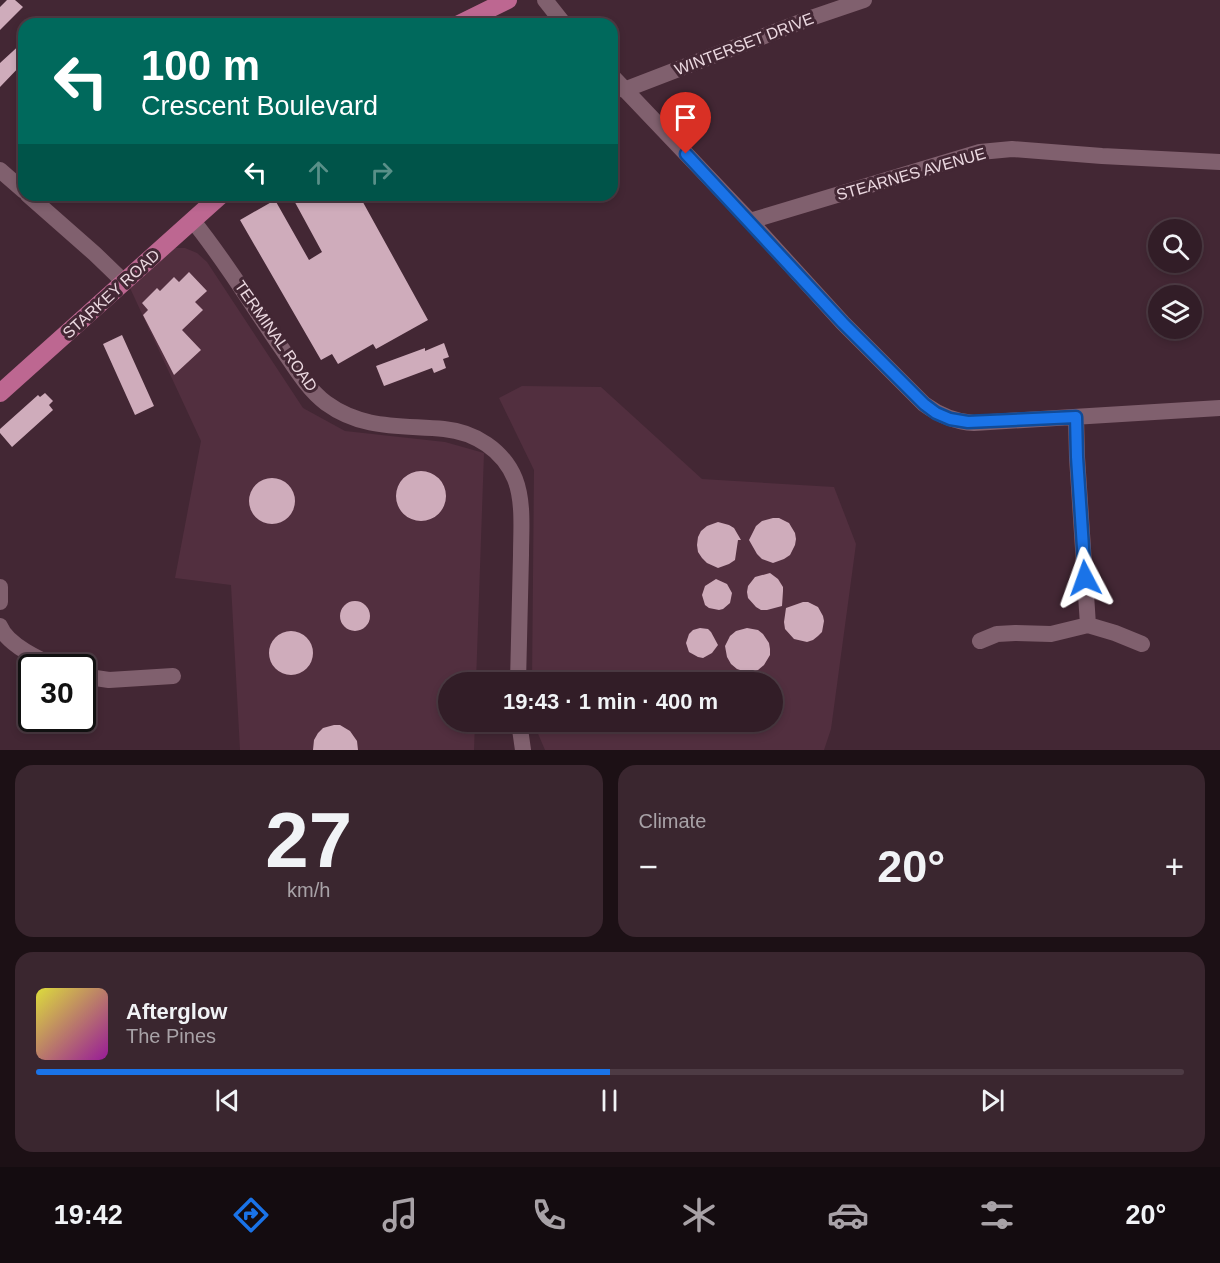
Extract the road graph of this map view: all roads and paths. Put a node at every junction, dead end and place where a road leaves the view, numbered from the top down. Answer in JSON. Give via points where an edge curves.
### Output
{"nodes":[{"id":1,"x":508,"y":0,"type":"edge"},
{"id":2,"x":545,"y":0,"type":"edge"},
{"id":3,"x":864,"y":0,"type":"edge"},
{"id":4,"x":471,"y":18,"type":"edge"},
{"id":5,"x":559,"y":18,"type":"edge"},
{"id":6,"x":618,"y":83,"type":"edge"},
{"id":7,"x":624,"y":90,"type":"junction"},
{"id":8,"x":1220,"y":162,"type":"edge"},
{"id":9,"x":0,"y":170,"type":"edge"},
{"id":10,"x":18,"y":186,"type":"edge"},
{"id":11,"x":35,"y":201,"type":"edge"},
{"id":12,"x":214,"y":201,"type":"edge"},
{"id":13,"x":193,"y":220,"type":"junction"},
{"id":14,"x":750,"y":221,"type":"junction"},
{"id":15,"x":124,"y":282,"type":"junction"},
{"id":16,"x":0,"y":393,"type":"edge"},
{"id":17,"x":1220,"y":408,"type":"edge"},
{"id":18,"x":1076,"y":417,"type":"junction"},
{"id":19,"x":0,"y":587,"type":"edge"},
{"id":20,"x":0,"y":602,"type":"edge"},
{"id":21,"x":1088,"y":625,"type":"junction"},
{"id":22,"x":0,"y":626,"type":"edge"},
{"id":23,"x":980,"y":640,"type":"dead end"},
{"id":24,"x":1142,"y":644,"type":"dead end"},
{"id":25,"x":31,"y":654,"type":"edge"},
{"id":26,"x":518,"y":672,"type":"edge"},
{"id":27,"x":173,"y":676,"type":"dead end"},
{"id":28,"x":96,"y":678,"type":"edge"},
{"id":29,"x":520,"y":732,"type":"edge"},
{"id":30,"x":523,"y":750,"type":"edge"}],
"edges":[{"from":1,"to":4,"type":"main road"},
{"from":2,"to":5,"type":"street"},
{"from":3,"to":7,"type":"street","name":"WINTERSET DRIVE"},
{"from":6,"to":7,"type":"street"},
{"from":7,"to":14,"type":"street"},
{"from":8,"to":14,"type":"street","name":"STEARNES AVENUE","via":[[1012,149],[980,152]]},
{"from":9,"to":10,"type":"street"},
{"from":11,"to":15,"type":"street"},
{"from":12,"to":13,"type":"main road","name":"STARKEY ROAD"},
{"from":13,"to":15,"type":"main road","name":"STARKEY ROAD"},
{"from":13,"to":26,"type":"street","name":"TERMINAL ROAD","via":[[304,382],[324,402],[351,418],[376,424],[464,434],[493,448],[503,459],[520,495]]},
{"from":14,"to":18,"type":"street","via":[[843,323],[936,413],[974,423]]},
{"from":15,"to":16,"type":"main road","name":"STARKEY ROAD"},
{"from":17,"to":18,"type":"street"},
{"from":18,"to":21,"type":"street"},
{"from":19,"to":20,"type":"street"},
{"from":21,"to":23,"type":"street","via":[[1051,634],[997,634]]},
{"from":21,"to":24,"type":"street"},
{"from":22,"to":25,"type":"street","via":[[14,643]]},
{"from":27,"to":28,"type":"street"},
{"from":29,"to":30,"type":"street"}]}
